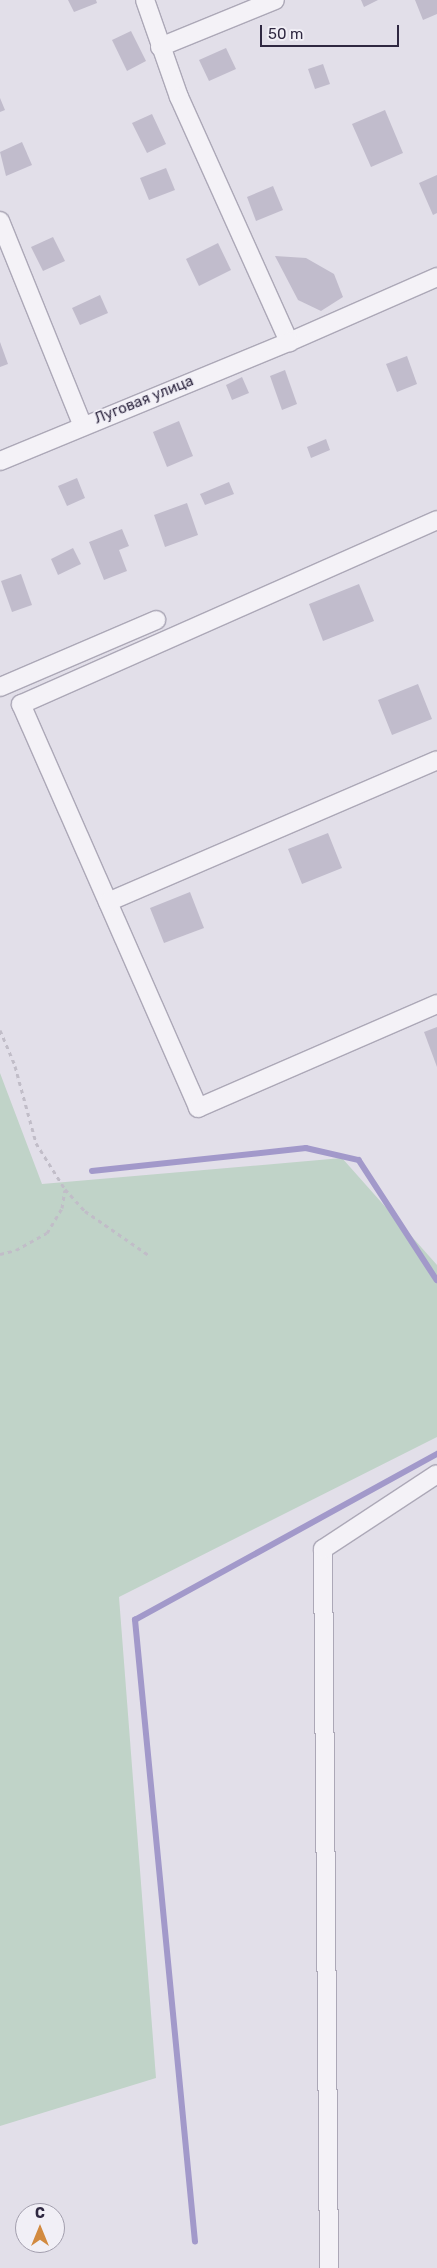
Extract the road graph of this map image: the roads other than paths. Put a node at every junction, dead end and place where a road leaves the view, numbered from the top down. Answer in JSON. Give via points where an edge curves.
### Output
{"nodes":[{"id":1,"x":145,"y":0,"type":"edge"},
{"id":2,"x":275,"y":0,"type":"edge"},
{"id":3,"x":160,"y":47,"type":"junction"},
{"id":4,"x":0,"y":221,"type":"edge"},
{"id":5,"x":437,"y":277,"type":"edge"},
{"id":6,"x":289,"y":342,"type":"junction"},
{"id":7,"x":82,"y":424,"type":"junction"},
{"id":8,"x":0,"y":461,"type":"edge"},
{"id":9,"x":437,"y":520,"type":"edge"},
{"id":10,"x":156,"y":620,"type":"dead end"},
{"id":11,"x":0,"y":687,"type":"edge"},
{"id":12,"x":437,"y":760,"type":"edge"},
{"id":13,"x":108,"y":902,"type":"junction"},
{"id":14,"x":437,"y":1004,"type":"edge"},
{"id":15,"x":437,"y":1474,"type":"edge"},
{"id":16,"x":329,"y":2268,"type":"edge"}],
"edges":[{"from":1,"to":3,"type":"street"},
{"from":2,"to":3,"type":"street"},
{"from":3,"to":6,"type":"street"},
{"from":4,"to":7,"type":"street"},
{"from":5,"to":6,"type":"street","name":"Луговая улица"},
{"from":6,"to":7,"type":"street","name":"Луговая улица"},
{"from":7,"to":8,"type":"street","name":"Луговая улица"},
{"from":9,"to":13,"type":"street","via":[[21,704]]},
{"from":10,"to":11,"type":"street"},
{"from":12,"to":13,"type":"street"},
{"from":13,"to":14,"type":"street","via":[[198,1108]]},
{"from":15,"to":16,"type":"street","via":[[323,1549]]}]}
